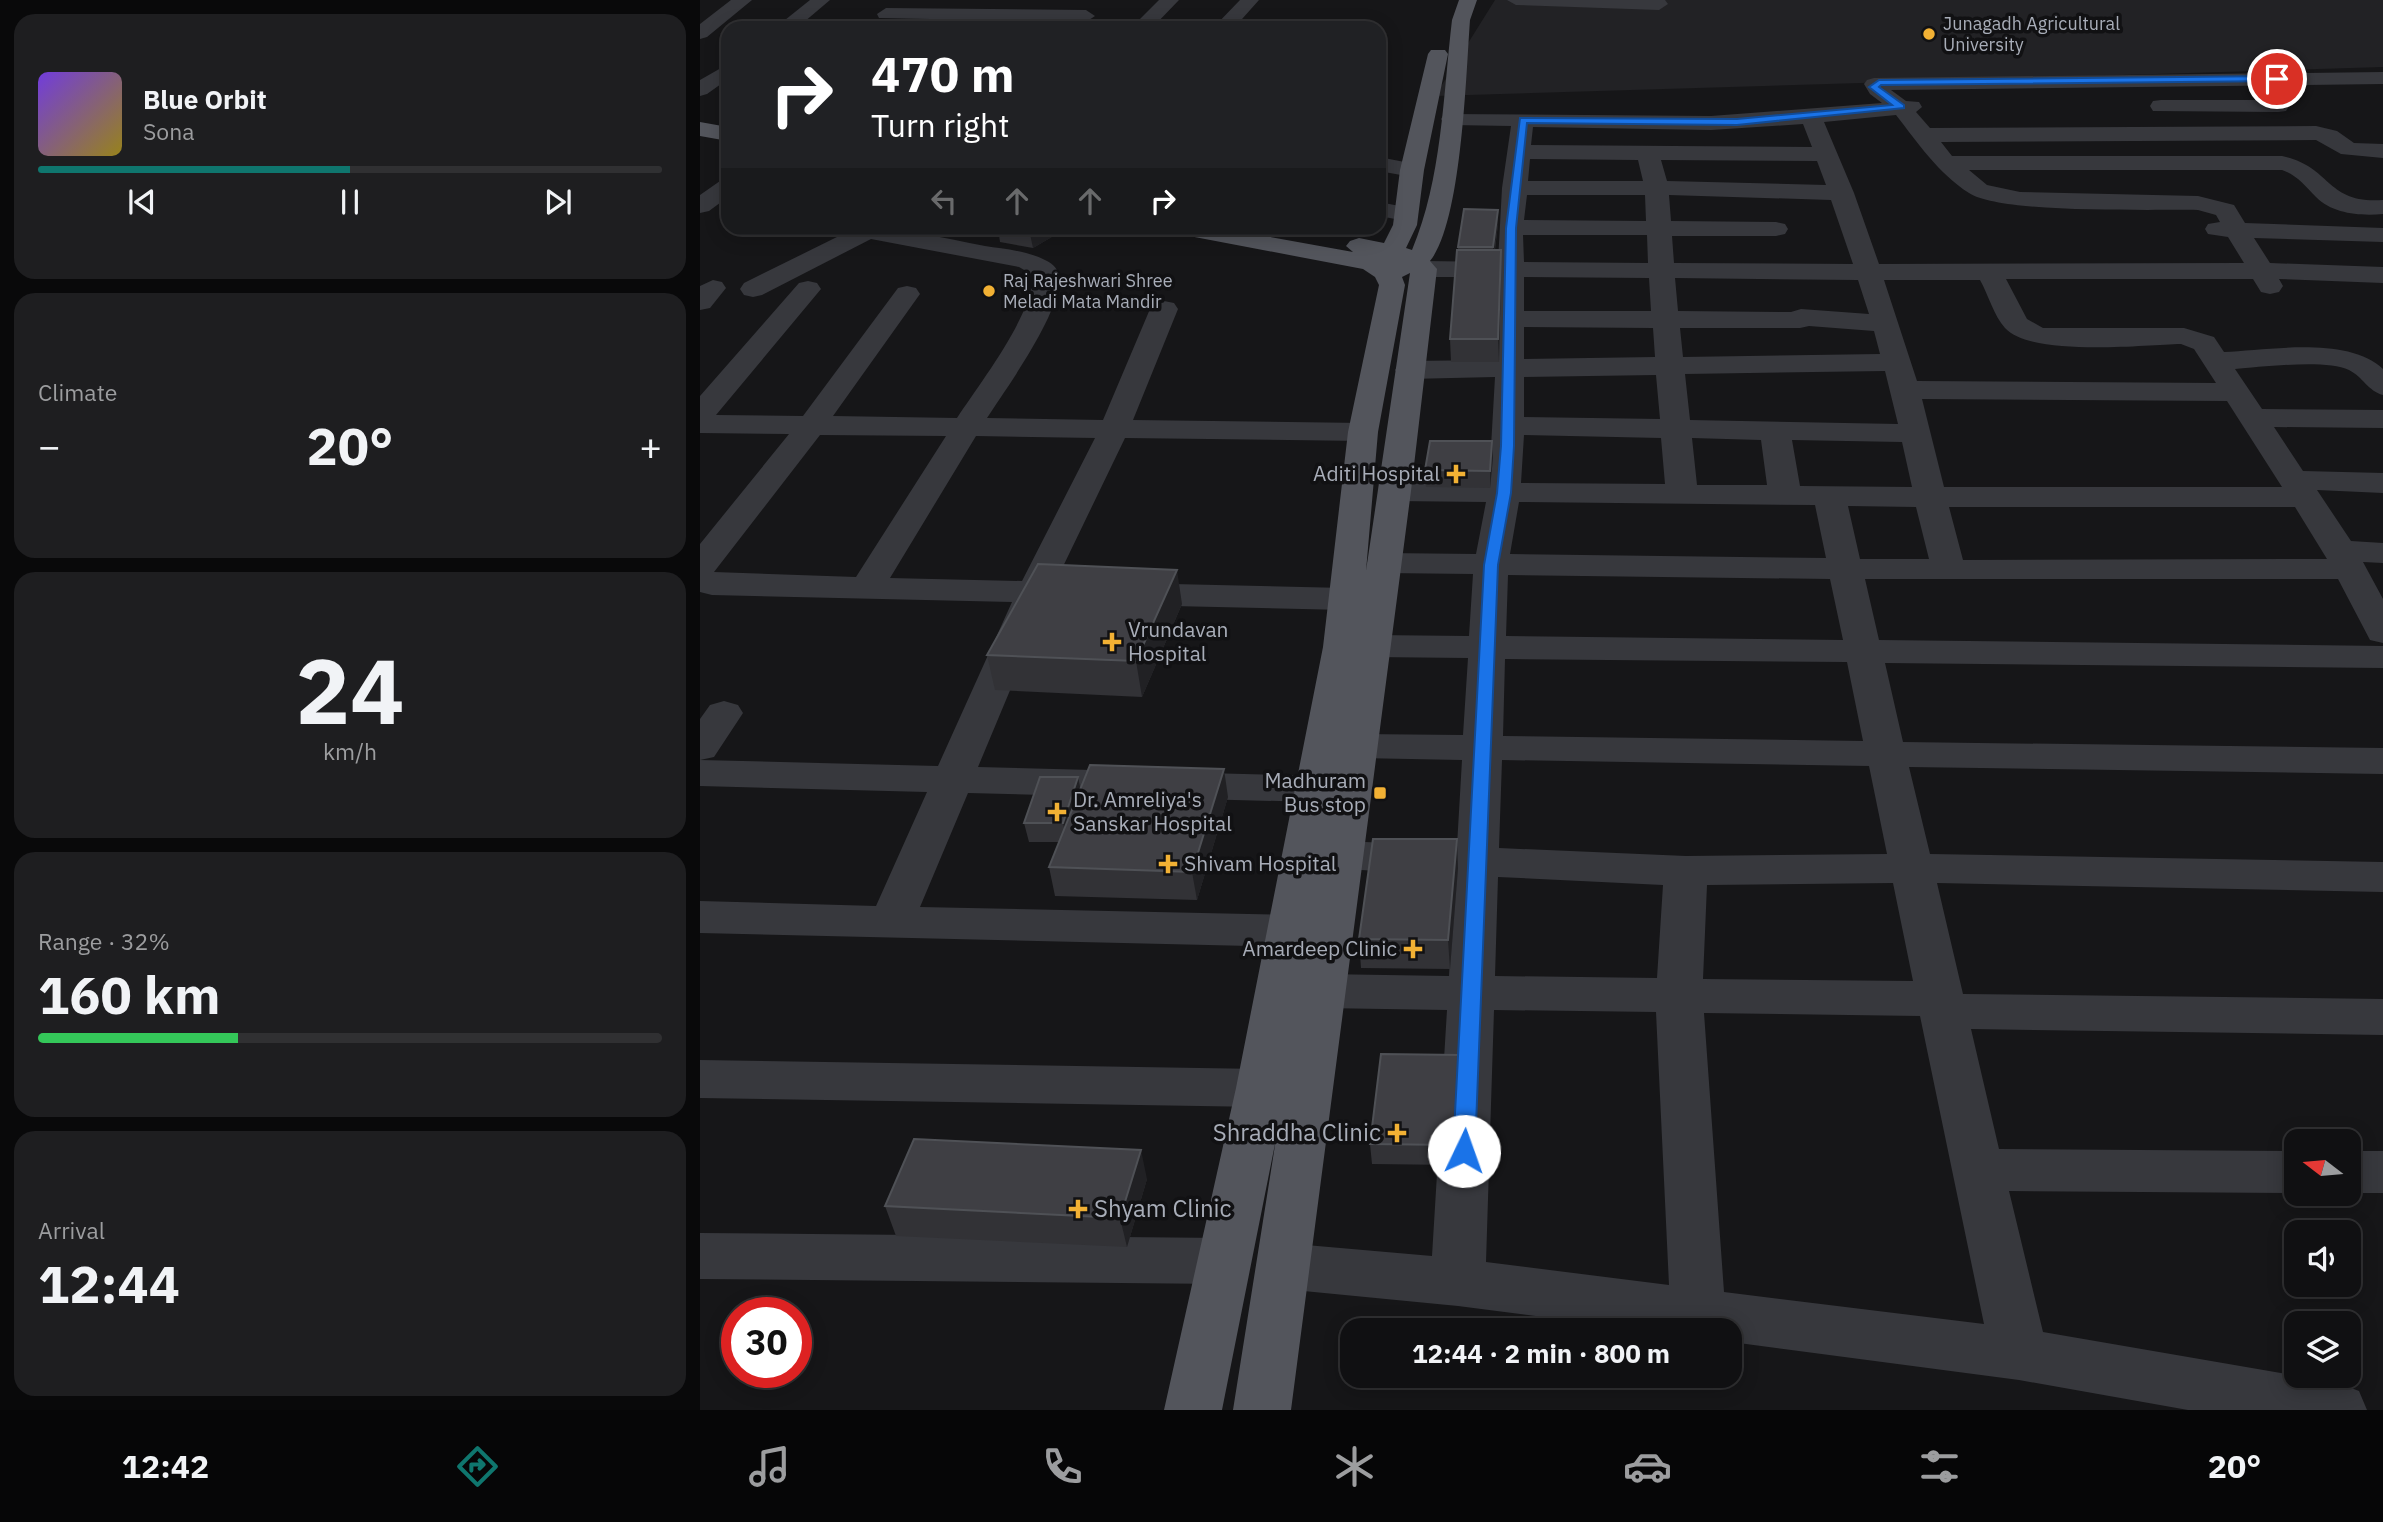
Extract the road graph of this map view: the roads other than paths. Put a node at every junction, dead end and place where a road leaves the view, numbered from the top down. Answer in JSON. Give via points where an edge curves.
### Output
{"nodes":[{"id":1,"x":743,"y":0,"type":"edge"},
{"id":2,"x":821,"y":0,"type":"edge"},
{"id":3,"x":902,"y":0,"type":"edge"},
{"id":4,"x":990,"y":0,"type":"edge"},
{"id":5,"x":1068,"y":0,"type":"edge"},
{"id":6,"x":1170,"y":0,"type":"edge"},
{"id":7,"x":1250,"y":0,"type":"edge"},
{"id":8,"x":1452,"y":0,"type":"edge"},
{"id":9,"x":1468,"y":0,"type":"edge"},
{"id":10,"x":1516,"y":0,"type":"edge"},
{"id":11,"x":1599,"y":1,"type":"edge"},
{"id":12,"x":1659,"y":4,"type":"dead end"},
{"id":13,"x":794,"y":21,"type":"edge"},
{"id":14,"x":878,"y":21,"type":"edge"},
{"id":15,"x":969,"y":21,"type":"edge"},
{"id":16,"x":1081,"y":21,"type":"edge"},
{"id":17,"x":1148,"y":21,"type":"edge"},
{"id":18,"x":1230,"y":21,"type":"edge"},
{"id":19,"x":700,"y":33,"type":"edge"},
{"id":20,"x":721,"y":64,"type":"edge"},
{"id":21,"x":2383,"y":78,"type":"edge"},
{"id":22,"x":700,"y":90,"type":"edge"},
{"id":23,"x":1927,"y":106,"type":"dead end"},
{"id":24,"x":2278,"y":106,"type":"dead end"},
{"id":25,"x":1888,"y":108,"type":"junction"},
{"id":26,"x":1811,"y":117,"type":"junction"},
{"id":27,"x":2131,"y":118,"type":"junction"},
{"id":28,"x":1452,"y":119,"type":"junction"},
{"id":29,"x":700,"y":129,"type":"edge"},
{"id":30,"x":721,"y":133,"type":"edge"},
{"id":31,"x":1924,"y":135,"type":"junction"},
{"id":32,"x":2383,"y":151,"type":"edge"},
{"id":33,"x":1518,"y":153,"type":"junction"},
{"id":34,"x":1648,"y":153,"type":"junction"},
{"id":35,"x":1825,"y":154,"type":"junction"},
{"id":36,"x":1946,"y":163,"type":"junction"},
{"id":37,"x":2154,"y":163,"type":"junction"},
{"id":38,"x":1386,"y":165,"type":"edge"},
{"id":39,"x":1412,"y":170,"type":"junction"},
{"id":40,"x":1657,"y":188,"type":"junction"},
{"id":41,"x":721,"y":191,"type":"edge"},
{"id":42,"x":1842,"y":193,"type":"junction"},
{"id":43,"x":2183,"y":202,"type":"junction"},
{"id":44,"x":700,"y":206,"type":"edge"},
{"id":45,"x":2383,"y":208,"type":"edge"},
{"id":46,"x":1386,"y":210,"type":"edge"},
{"id":47,"x":1406,"y":214,"type":"junction"},
{"id":48,"x":1511,"y":228,"type":"junction"},
{"id":49,"x":2198,"y":228,"type":"dead end"},
{"id":50,"x":1658,"y":229,"type":"junction"},
{"id":51,"x":1776,"y":229,"type":"dead end"},
{"id":52,"x":2238,"y":229,"type":"junction"},
{"id":53,"x":2383,"y":234,"type":"edge"},
{"id":54,"x":848,"y":235,"type":"edge"},
{"id":55,"x":890,"y":235,"type":"edge"},
{"id":56,"x":1003,"y":235,"type":"edge"},
{"id":57,"x":1226,"y":235,"type":"edge"},
{"id":58,"x":1280,"y":235,"type":"edge"},
{"id":59,"x":973,"y":251,"type":"junction"},
{"id":60,"x":1398,"y":264,"type":"junction"},
{"id":61,"x":1510,"y":268,"type":"junction"},
{"id":62,"x":1661,"y":271,"type":"junction"},
{"id":63,"x":1989,"y":271,"type":"junction"},
{"id":64,"x":1868,"y":272,"type":"junction"},
{"id":65,"x":2383,"y":275,"type":"edge"},
{"id":66,"x":2266,"y":279,"type":"junction"},
{"id":67,"x":753,"y":289,"type":"dead end"},
{"id":68,"x":808,"y":289,"type":"dead end"},
{"id":69,"x":907,"y":294,"type":"dead end"},
{"id":70,"x":1164,"y":309,"type":"dead end"},
{"id":71,"x":1510,"y":319,"type":"junction"},
{"id":72,"x":1667,"y":320,"type":"junction"},
{"id":73,"x":1885,"y":324,"type":"junction"},
{"id":74,"x":2216,"y":361,"type":"junction"},
{"id":75,"x":1671,"y":367,"type":"junction"},
{"id":76,"x":1510,"y":369,"type":"junction"},
{"id":77,"x":1409,"y":370,"type":"junction"},
{"id":78,"x":1901,"y":376,"type":"junction"},
{"id":79,"x":2383,"y":387,"type":"edge"},
{"id":80,"x":2238,"y":392,"type":"junction"},
{"id":81,"x":700,"y":415,"type":"edge"},
{"id":82,"x":2254,"y":418,"type":"junction"},
{"id":83,"x":2383,"y":419,"type":"edge"},
{"id":84,"x":700,"y":424,"type":"edge"},
{"id":85,"x":812,"y":425,"type":"junction"},
{"id":86,"x":967,"y":426,"type":"junction"},
{"id":87,"x":1509,"y":426,"type":"junction"},
{"id":88,"x":1115,"y":428,"type":"junction"},
{"id":89,"x":1675,"y":430,"type":"junction"},
{"id":90,"x":1775,"y":430,"type":"junction"},
{"id":91,"x":1363,"y":432,"type":"junction"},
{"id":92,"x":1914,"y":433,"type":"junction"},
{"id":93,"x":2383,"y":483,"type":"edge"},
{"id":94,"x":2300,"y":488,"type":"junction"},
{"id":95,"x":1395,"y":491,"type":"junction"},
{"id":96,"x":1504,"y":493,"type":"junction"},
{"id":97,"x":1682,"y":494,"type":"junction"},
{"id":98,"x":1785,"y":495,"type":"junction"},
{"id":99,"x":1829,"y":496,"type":"junction"},
{"id":100,"x":1928,"y":497,"type":"junction"},
{"id":101,"x":2383,"y":553,"type":"edge"},
{"id":102,"x":2344,"y":560,"type":"junction"},
{"id":103,"x":1384,"y":564,"type":"junction"},
{"id":104,"x":1491,"y":565,"type":"junction"},
{"id":105,"x":700,"y":567,"type":"edge"},
{"id":106,"x":1844,"y":568,"type":"junction"},
{"id":107,"x":1949,"y":570,"type":"junction"},
{"id":108,"x":700,"y":579,"type":"edge"},
{"id":109,"x":867,"y":587,"type":"junction"},
{"id":110,"x":1034,"y":591,"type":"junction"},
{"id":111,"x":1345,"y":599,"type":"junction"},
{"id":112,"x":2383,"y":632,"type":"edge"},
{"id":113,"x":1372,"y":646,"type":"junction"},
{"id":114,"x":1488,"y":648,"type":"junction"},
{"id":115,"x":1864,"y":652,"type":"junction"},
{"id":116,"x":2383,"y":657,"type":"edge"},
{"id":117,"x":724,"y":713,"type":"dead end"},
{"id":118,"x":1358,"y":746,"type":"junction"},
{"id":119,"x":700,"y":748,"type":"edge"},
{"id":120,"x":1483,"y":749,"type":"junction"},
{"id":121,"x":1887,"y":752,"type":"junction"},
{"id":122,"x":2383,"y":761,"type":"edge"},
{"id":123,"x":700,"y":773,"type":"edge"},
{"id":124,"x":954,"y":779,"type":"junction"},
{"id":125,"x":1315,"y":789,"type":"junction"},
{"id":126,"x":1342,"y":855,"type":"junction"},
{"id":127,"x":1478,"y":861,"type":"junction"},
{"id":128,"x":1912,"y":868,"type":"junction"},
{"id":129,"x":1686,"y":871,"type":"junction"},
{"id":130,"x":2383,"y":877,"type":"edge"},
{"id":131,"x":700,"y":917,"type":"edge"},
{"id":132,"x":891,"y":923,"type":"junction"},
{"id":133,"x":1291,"y":931,"type":"junction"},
{"id":134,"x":1322,"y":990,"type":"junction"},
{"id":135,"x":1472,"y":994,"type":"junction"},
{"id":136,"x":1679,"y":996,"type":"junction"},
{"id":137,"x":1942,"y":1005,"type":"junction"},
{"id":138,"x":2383,"y":1017,"type":"edge"},
{"id":139,"x":700,"y":1079,"type":"edge"},
{"id":140,"x":1261,"y":1088,"type":"junction"},
{"id":141,"x":1978,"y":1170,"type":"junction"},
{"id":142,"x":2284,"y":1172,"type":"edge"},
{"id":143,"x":2361,"y":1172,"type":"edge"},
{"id":144,"x":2383,"y":1172,"type":"edge"},
{"id":145,"x":700,"y":1255,"type":"edge"},
{"id":146,"x":1224,"y":1261,"type":"junction"},
{"id":147,"x":1283,"y":1266,"type":"junction"},
{"id":148,"x":1458,"y":1282,"type":"junction"},
{"id":149,"x":1698,"y":1313,"type":"junction"},
{"id":150,"x":2019,"y":1354,"type":"junction"},
{"id":151,"x":1193,"y":1410,"type":"edge"},
{"id":152,"x":1262,"y":1410,"type":"edge"},
{"id":153,"x":2337,"y":1410,"type":"edge"}],
"edges":[{"from":1,"to":19,"type":"street"},
{"from":2,"to":13,"type":"street"},
{"from":3,"to":14,"type":"street"},
{"from":4,"to":15,"type":"street"},
{"from":5,"to":16,"type":"street","via":[[1102,1]]},
{"from":6,"to":17,"type":"street"},
{"from":7,"to":18,"type":"street"},
{"from":8,"to":39,"type":"main road"},
{"from":9,"to":28,"type":"main road","via":[[1461,20]]},
{"from":10,"to":11,"type":"street"},
{"from":11,"to":12,"type":"street"},
{"from":20,"to":22,"type":"street"},
{"from":21,"to":25,"type":"street","via":[[1874,84]]},
{"from":23,"to":25,"type":"street"},
{"from":24,"to":27,"type":"street"},
{"from":25,"to":26,"type":"street"},
{"from":25,"to":31,"type":"street"},
{"from":26,"to":33,"type":"street","via":[[1699,123]]},
{"from":26,"to":35,"type":"street"},
{"from":27,"to":31,"type":"street"},
{"from":27,"to":32,"type":"street","via":[[2316,133],[2349,149]]},
{"from":27,"to":37,"type":"street"},
{"from":28,"to":33,"type":"street"},
{"from":28,"to":60,"type":"main road","via":[[1431,234],[1423,253]]},
{"from":29,"to":30,"type":"main road"},
{"from":31,"to":36,"type":"street"},
{"from":33,"to":34,"type":"street"},
{"from":33,"to":40,"type":"street"},
{"from":33,"to":48,"type":"street"},
{"from":34,"to":35,"type":"street"},
{"from":34,"to":40,"type":"street"},
{"from":35,"to":42,"type":"street"},
{"from":36,"to":37,"type":"street"},
{"from":36,"to":43,"type":"street","via":[[1979,190],[1996,196]]},
{"from":37,"to":43,"type":"street"},
{"from":37,"to":45,"type":"street","via":[[2295,165],[2339,203]]},
{"from":38,"to":39,"type":"street"},
{"from":39,"to":47,"type":"main road"},
{"from":40,"to":42,"type":"street"},
{"from":40,"to":50,"type":"street"},
{"from":41,"to":44,"type":"street"},
{"from":42,"to":64,"type":"street"},
{"from":43,"to":52,"type":"street","via":[[2218,206]]},
{"from":46,"to":47,"type":"street"},
{"from":47,"to":60,"type":"main road"},
{"from":48,"to":50,"type":"street"},
{"from":48,"to":61,"type":"street"},
{"from":49,"to":52,"type":"street"},
{"from":50,"to":51,"type":"street"},
{"from":50,"to":62,"type":"street"},
{"from":52,"to":53,"type":"street"},
{"from":52,"to":66,"type":"street"},
{"from":54,"to":67,"type":"street"},
{"from":55,"to":59,"type":"street"},
{"from":56,"to":59,"type":"street"},
{"from":57,"to":60,"type":"main road"},
{"from":58,"to":60,"type":"main road"},
{"from":59,"to":86,"type":"street","via":[[1041,267],[1046,287],[1035,318]]},
{"from":60,"to":61,"type":"street"},
{"from":60,"to":77,"type":"main road"},
{"from":60,"to":91,"type":"main road"},
{"from":61,"to":62,"type":"street"},
{"from":61,"to":71,"type":"street"},
{"from":62,"to":64,"type":"street"},
{"from":62,"to":72,"type":"street"},
{"from":63,"to":64,"type":"street"},
{"from":63,"to":66,"type":"street","via":[[2112,271]]},
{"from":63,"to":74,"type":"street","via":[[2023,330],[2055,338],[2184,336],[2204,343]]},
{"from":64,"to":73,"type":"street"},
{"from":65,"to":66,"type":"street"},
{"from":68,"to":81,"type":"street"},
{"from":69,"to":85,"type":"street"},
{"from":70,"to":88,"type":"street"},
{"from":71,"to":72,"type":"street"},
{"from":71,"to":76,"type":"street"},
{"from":72,"to":73,"type":"street","via":[[1800,318]]},
{"from":72,"to":75,"type":"street"},
{"from":73,"to":78,"type":"street"},
{"from":74,"to":79,"type":"street","via":[[2332,358],[2355,362]]},
{"from":74,"to":80,"type":"street"},
{"from":75,"to":76,"type":"street"},
{"from":75,"to":78,"type":"street"},
{"from":75,"to":89,"type":"street"},
{"from":76,"to":77,"type":"street"},
{"from":76,"to":87,"type":"street"},
{"from":77,"to":95,"type":"main road"},
{"from":78,"to":80,"type":"street"},
{"from":78,"to":92,"type":"street"},
{"from":80,"to":82,"type":"street"},
{"from":82,"to":83,"type":"street"},
{"from":82,"to":94,"type":"street"},
{"from":84,"to":85,"type":"street"},
{"from":85,"to":86,"type":"street"},
{"from":85,"to":105,"type":"street"},
{"from":86,"to":88,"type":"street"},
{"from":86,"to":109,"type":"street"},
{"from":87,"to":89,"type":"street"},
{"from":87,"to":96,"type":"street"},
{"from":88,"to":91,"type":"street"},
{"from":88,"to":110,"type":"street"},
{"from":89,"to":90,"type":"street"},
{"from":89,"to":97,"type":"street"},
{"from":90,"to":92,"type":"street"},
{"from":90,"to":98,"type":"street"},
{"from":91,"to":111,"type":"main road"},
{"from":92,"to":100,"type":"street"},
{"from":93,"to":94,"type":"street"},
{"from":94,"to":100,"type":"street"},
{"from":94,"to":102,"type":"street"},
{"from":95,"to":96,"type":"street"},
{"from":95,"to":103,"type":"main road"},
{"from":96,"to":97,"type":"street"},
{"from":96,"to":104,"type":"street"},
{"from":97,"to":98,"type":"street"},
{"from":98,"to":99,"type":"street"},
{"from":99,"to":100,"type":"street"},
{"from":99,"to":106,"type":"street"},
{"from":100,"to":107,"type":"street"},
{"from":101,"to":102,"type":"street"},
{"from":102,"to":107,"type":"street"},
{"from":102,"to":112,"type":"street"},
{"from":103,"to":104,"type":"street"},
{"from":103,"to":113,"type":"main road"},
{"from":104,"to":106,"type":"street"},
{"from":104,"to":114,"type":"street"},
{"from":106,"to":107,"type":"street"},
{"from":106,"to":115,"type":"street"},
{"from":108,"to":109,"type":"street","via":[[712,584]]},
{"from":109,"to":110,"type":"street"},
{"from":110,"to":111,"type":"street"},
{"from":110,"to":124,"type":"street"},
{"from":111,"to":125,"type":"main road"},
{"from":113,"to":114,"type":"street"},
{"from":113,"to":118,"type":"main road"},
{"from":114,"to":115,"type":"street"},
{"from":114,"to":120,"type":"street"},
{"from":115,"to":116,"type":"street"},
{"from":115,"to":121,"type":"street"},
{"from":117,"to":119,"type":"street"},
{"from":118,"to":120,"type":"street"},
{"from":118,"to":126,"type":"main road"},
{"from":120,"to":121,"type":"street"},
{"from":120,"to":127,"type":"street"},
{"from":121,"to":122,"type":"street"},
{"from":121,"to":128,"type":"street"},
{"from":123,"to":124,"type":"street"},
{"from":124,"to":125,"type":"street"},
{"from":124,"to":132,"type":"street"},
{"from":125,"to":133,"type":"main road"},
{"from":126,"to":127,"type":"street"},
{"from":126,"to":134,"type":"main road"},
{"from":127,"to":129,"type":"street"},
{"from":127,"to":135,"type":"street"},
{"from":128,"to":129,"type":"street"},
{"from":128,"to":130,"type":"street"},
{"from":128,"to":137,"type":"street"},
{"from":129,"to":136,"type":"street"},
{"from":131,"to":132,"type":"street"},
{"from":132,"to":133,"type":"street"},
{"from":133,"to":140,"type":"main road"},
{"from":134,"to":135,"type":"street"},
{"from":134,"to":147,"type":"main road"},
{"from":135,"to":136,"type":"street"},
{"from":135,"to":148,"type":"street"},
{"from":136,"to":137,"type":"street"},
{"from":136,"to":149,"type":"street"},
{"from":137,"to":138,"type":"street"},
{"from":137,"to":141,"type":"street"},
{"from":139,"to":140,"type":"street"},
{"from":140,"to":146,"type":"main road"},
{"from":141,"to":142,"type":"street"},
{"from":141,"to":150,"type":"street"},
{"from":143,"to":144,"type":"street"},
{"from":145,"to":146,"type":"street"},
{"from":146,"to":151,"type":"main road"},
{"from":147,"to":148,"type":"street"},
{"from":147,"to":152,"type":"main road"},
{"from":148,"to":149,"type":"street"},
{"from":149,"to":150,"type":"street"},
{"from":150,"to":153,"type":"street"}]}
